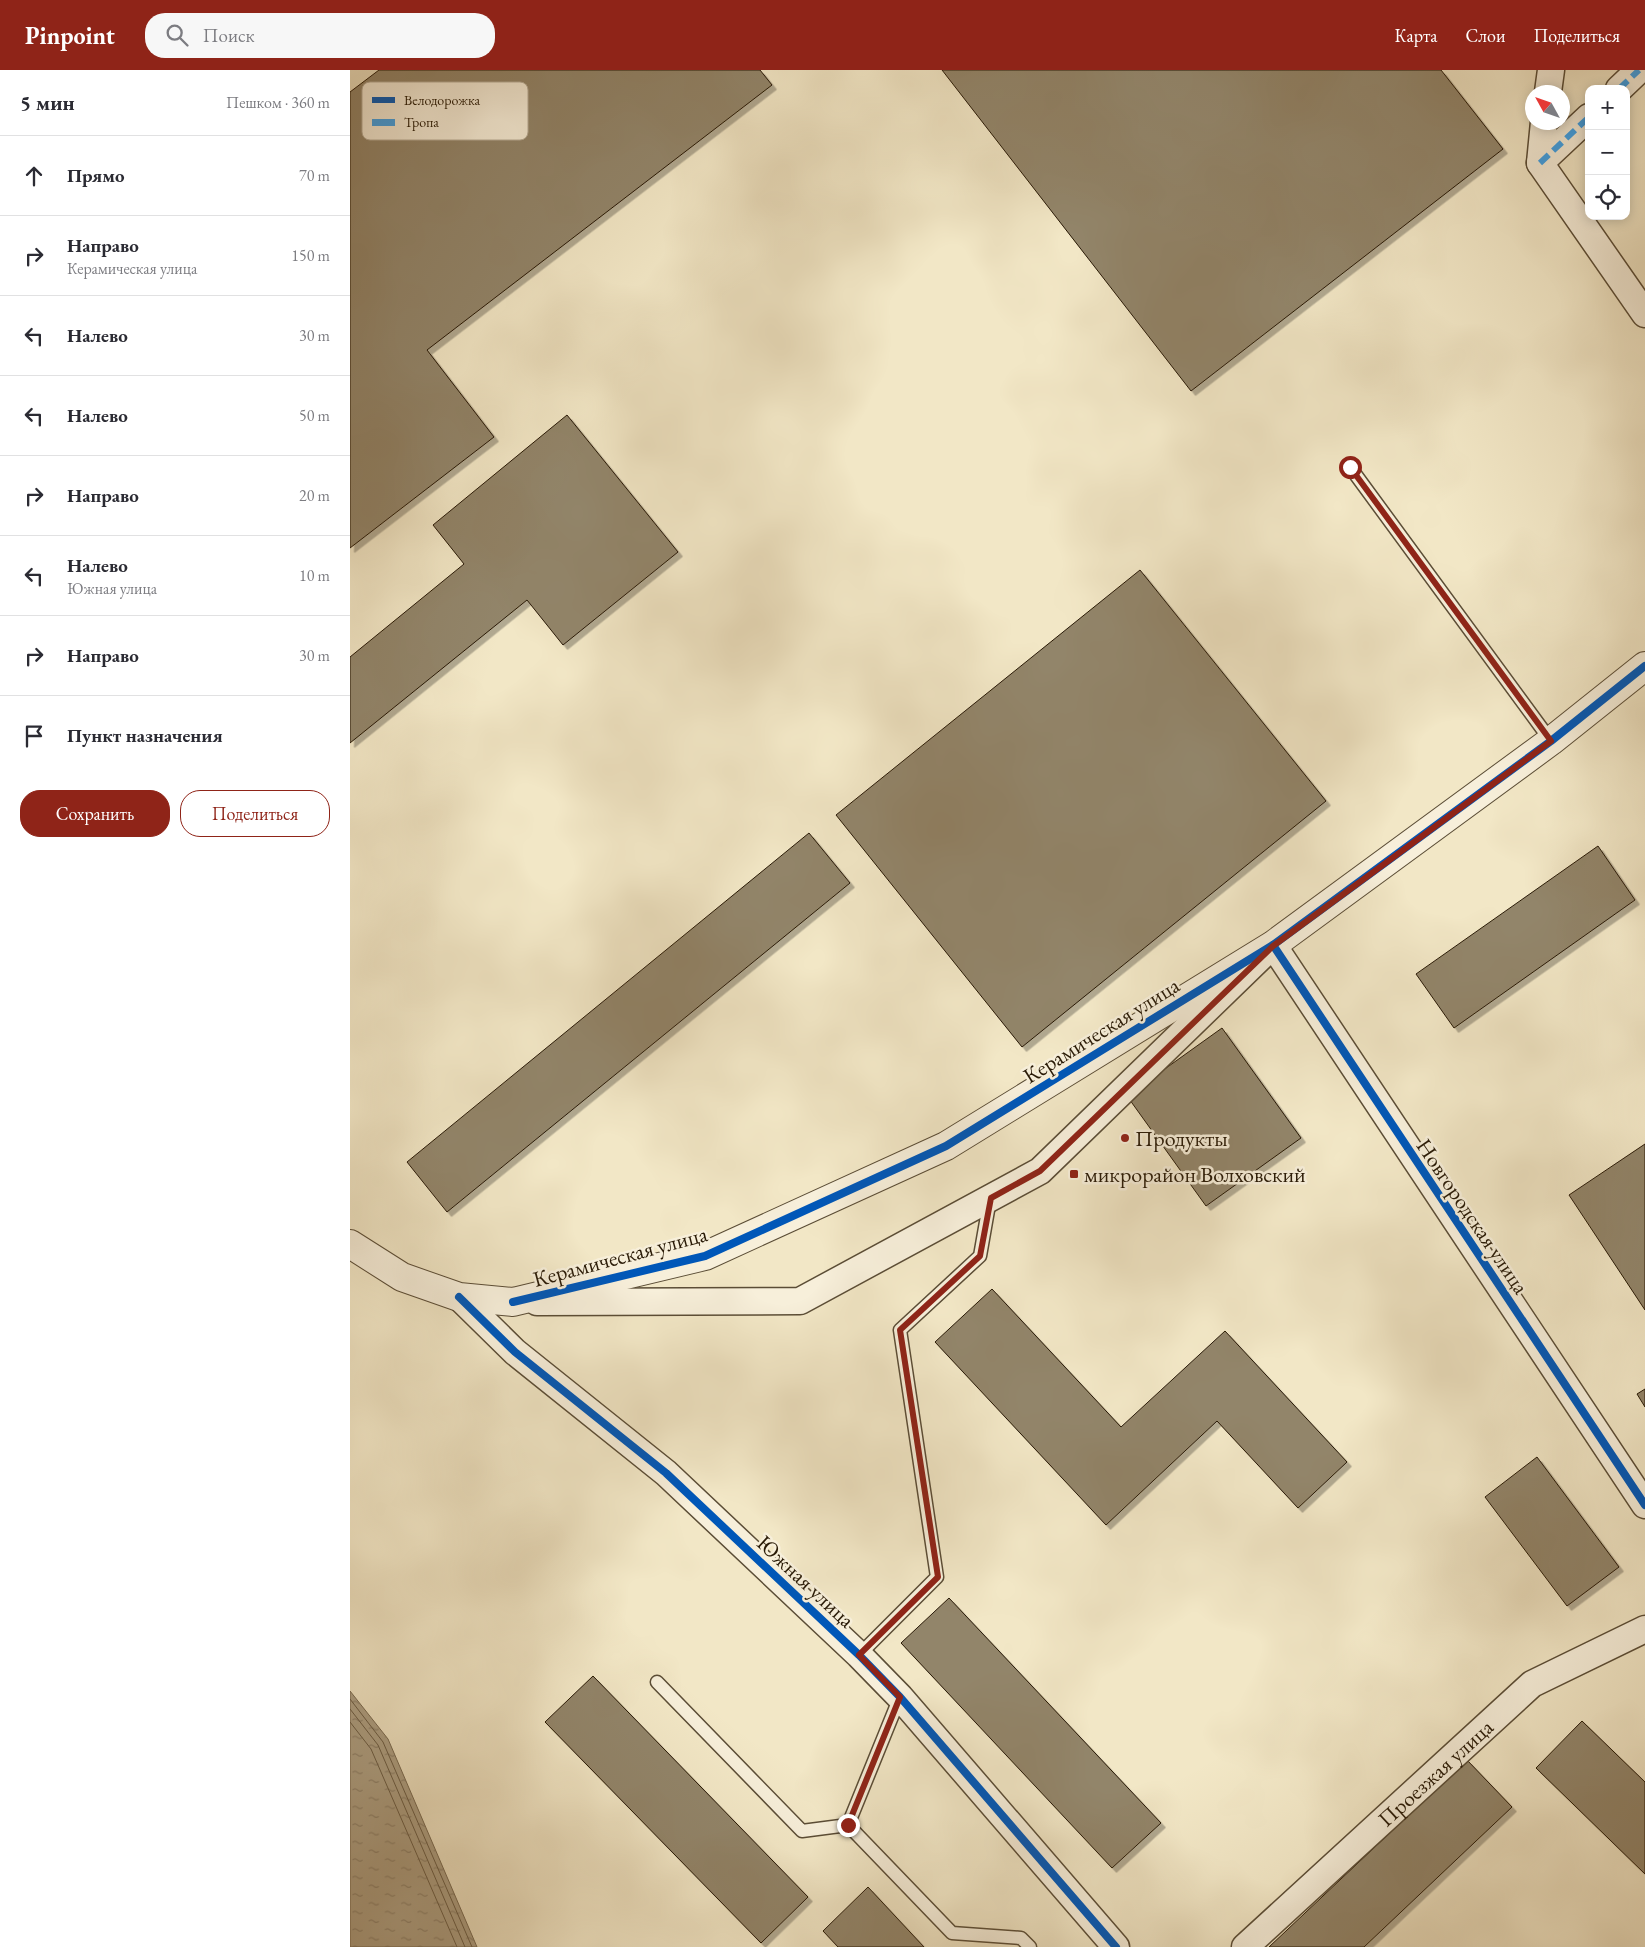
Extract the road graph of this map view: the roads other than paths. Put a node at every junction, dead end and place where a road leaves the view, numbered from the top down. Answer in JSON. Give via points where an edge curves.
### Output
{"nodes":[{"id":1,"x":1551,"y":70,"type":"edge"},
{"id":2,"x":1639,"y":70,"type":"edge"},
{"id":3,"x":1549,"y":85,"type":"edge"},
{"id":4,"x":1623,"y":85,"type":"edge"},
{"id":5,"x":1585,"y":121,"type":"edge"},
{"id":6,"x":1543,"y":130,"type":"edge"},
{"id":7,"x":1540,"y":163,"type":"junction"},
{"id":8,"x":1645,"y":314,"type":"edge"},
{"id":9,"x":1350,"y":467,"type":"dead end"},
{"id":10,"x":1645,"y":666,"type":"edge"},
{"id":11,"x":1551,"y":741,"type":"junction"},
{"id":12,"x":1273,"y":946,"type":"junction"},
{"id":13,"x":991,"y":1198,"type":"junction"},
{"id":14,"x":350,"y":1244,"type":"edge"},
{"id":15,"x":459,"y":1297,"type":"junction"},
{"id":16,"x":512,"y":1302,"type":"junction"},
{"id":17,"x":1645,"y":1505,"type":"edge"},
{"id":18,"x":1645,"y":1629,"type":"edge"},
{"id":19,"x":859,"y":1655,"type":"junction"},
{"id":20,"x":657,"y":1682,"type":"dead end"},
{"id":21,"x":900,"y":1697,"type":"junction"},
{"id":22,"x":848,"y":1825,"type":"junction"},
{"id":23,"x":1030,"y":1947,"type":"edge"},
{"id":24,"x":1116,"y":1947,"type":"edge"},
{"id":25,"x":1245,"y":1947,"type":"edge"}],
"edges":[{"from":1,"to":3,"type":"street"},
{"from":2,"to":4,"type":"street"},
{"from":5,"to":7,"type":"street"},
{"from":6,"to":7,"type":"street"},
{"from":7,"to":8,"type":"street"},
{"from":9,"to":11,"type":"lane"},
{"from":10,"to":11,"type":"street","name":"Керамическая улица"},
{"from":11,"to":12,"type":"street","name":"Керамическая улица"},
{"from":12,"to":13,"type":"street","name":"Керамическая улица","via":[[1040,1171]]},
{"from":12,"to":16,"type":"street","name":"Керамическая улица","via":[[946,1146],[705,1256]]},
{"from":12,"to":17,"type":"street","name":"Новгородская улица"},
{"from":13,"to":16,"type":"street","name":"Керамическая улица","via":[[800,1301]]},
{"from":13,"to":19,"type":"lane","via":[[980,1256],[900,1330],[938,1577]]},
{"from":14,"to":15,"type":"street","via":[[402,1277]]},
{"from":15,"to":16,"type":"street"},
{"from":15,"to":19,"type":"street","name":"Южная улица","via":[[515,1352],[666,1473]]},
{"from":18,"to":25,"type":"street","name":"Проезжая улица","via":[[1532,1684]]},
{"from":19,"to":21,"type":"street","name":"Южная улица"},
{"from":20,"to":22,"type":"lane","via":[[802,1831]]},
{"from":21,"to":22,"type":"lane"},
{"from":21,"to":24,"type":"street","name":"Южная улица"},
{"from":22,"to":23,"type":"lane","via":[[952,1933],[1021,1938]]}]}
